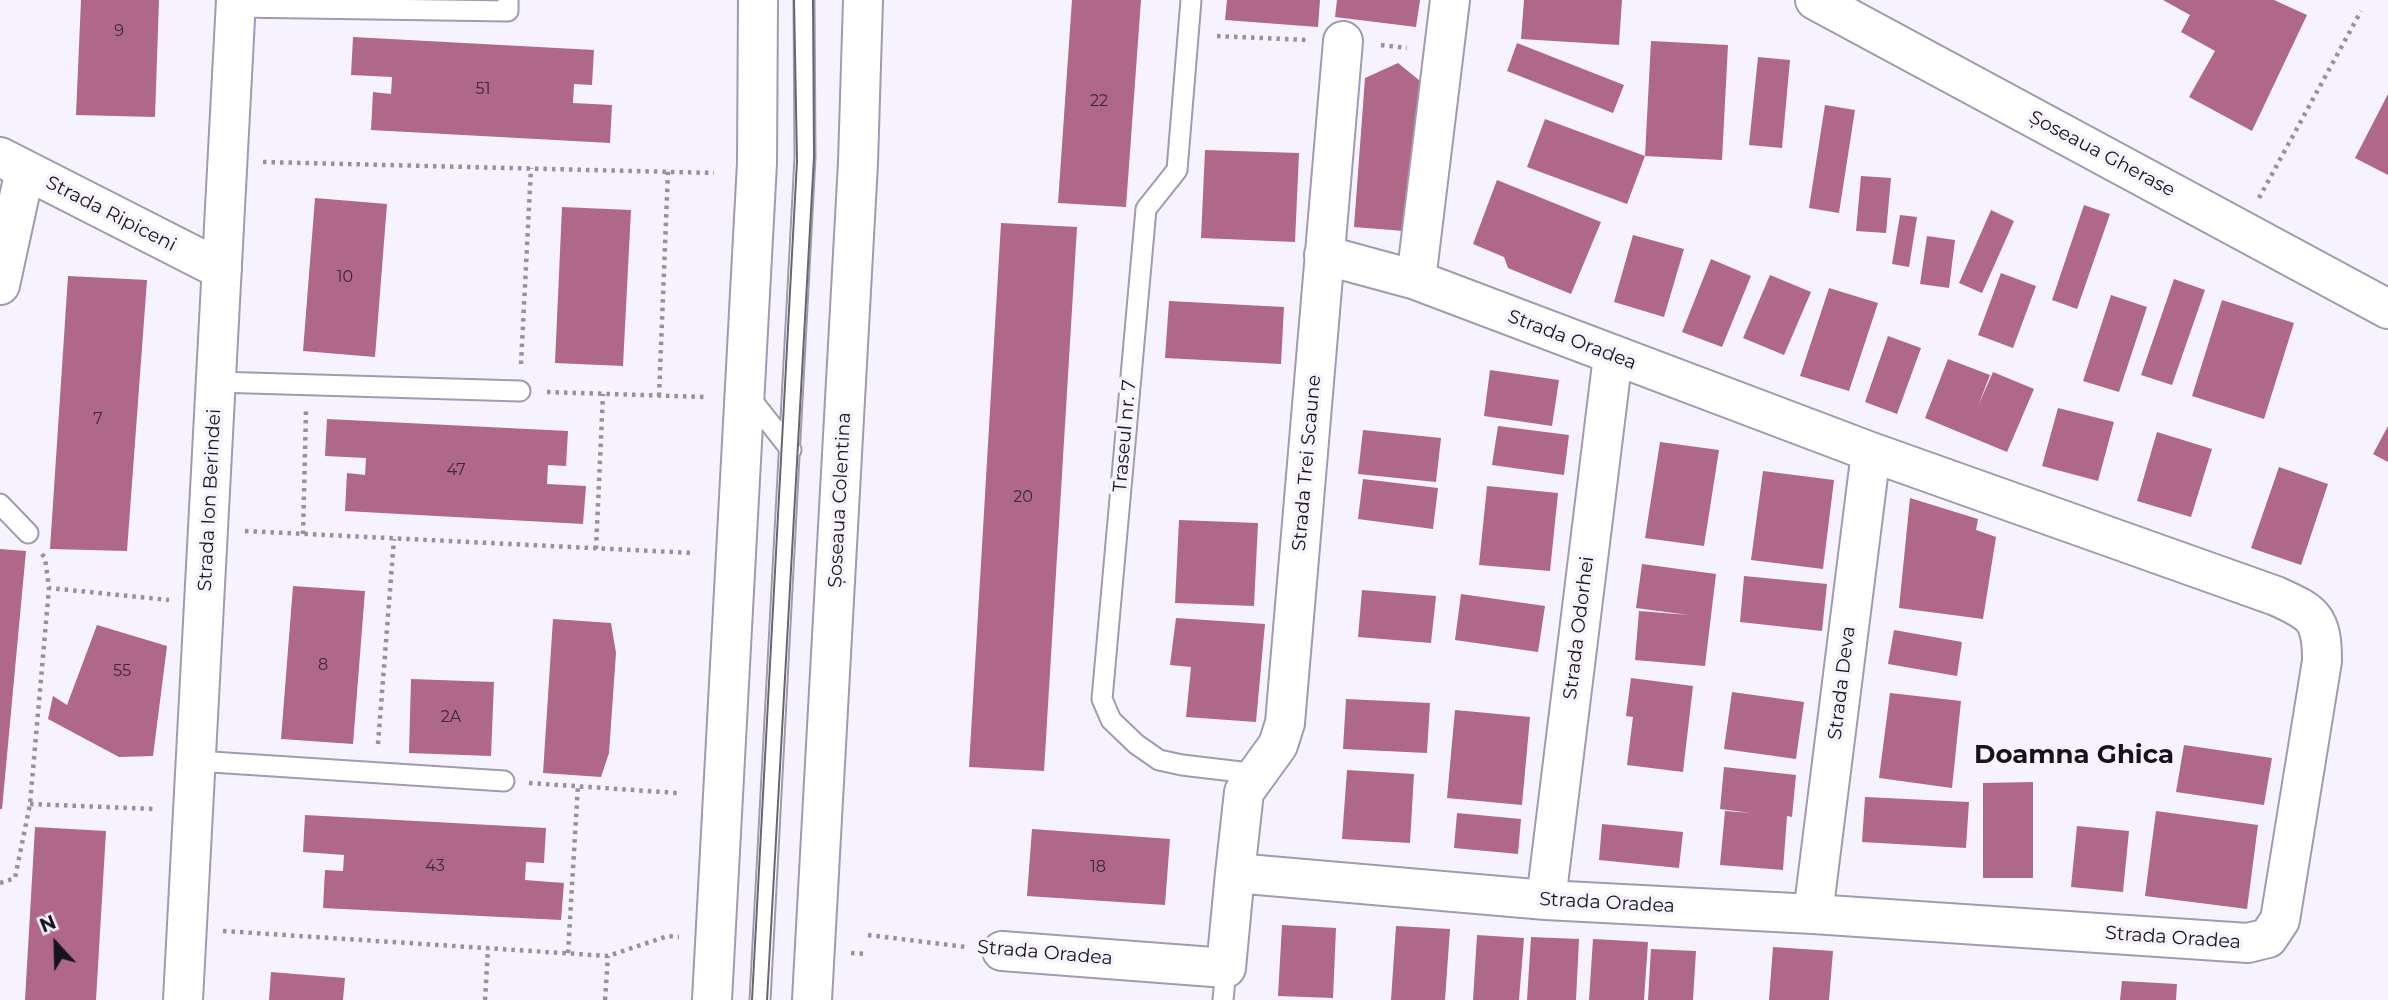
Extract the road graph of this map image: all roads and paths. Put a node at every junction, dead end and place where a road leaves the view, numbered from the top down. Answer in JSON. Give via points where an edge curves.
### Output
{"nodes":[{"id":1,"x":508,"y":0,"type":"edge"},
{"id":2,"x":758,"y":0,"type":"edge"},
{"id":3,"x":804,"y":0,"type":"edge"},
{"id":4,"x":863,"y":0,"type":"edge"},
{"id":5,"x":1191,"y":0,"type":"edge"},
{"id":6,"x":1450,"y":0,"type":"edge"},
{"id":7,"x":1815,"y":0,"type":"edge"},
{"id":8,"x":236,"y":4,"type":"edge"},
{"id":9,"x":2361,"y":11,"type":"dead end"},
{"id":10,"x":1343,"y":41,"type":"dead end"},
{"id":11,"x":228,"y":162,"type":"junction"},
{"id":12,"x":12,"y":164,"type":"edge"},
{"id":13,"x":531,"y":168,"type":"junction"},
{"id":14,"x":668,"y":171,"type":"junction"},
{"id":15,"x":714,"y":173,"type":"dead end"},
{"id":16,"x":2242,"y":230,"type":"junction"},
{"id":17,"x":1324,"y":255,"type":"junction"},
{"id":18,"x":222,"y":270,"type":"junction"},
{"id":19,"x":1416,"y":280,"type":"junction"},
{"id":20,"x":0,"y":285,"type":"edge"},
{"id":21,"x":2388,"y":309,"type":"edge"},
{"id":22,"x":1613,"y":356,"type":"junction"},
{"id":23,"x":216,"y":382,"type":"junction"},
{"id":24,"x":307,"y":385,"type":"junction"},
{"id":25,"x":520,"y":391,"type":"junction"},
{"id":26,"x":746,"y":392,"type":"junction"},
{"id":27,"x":604,"y":394,"type":"junction"},
{"id":28,"x":659,"y":396,"type":"junction"},
{"id":29,"x":704,"y":397,"type":"dead end"},
{"id":30,"x":791,"y":450,"type":"junction"},
{"id":31,"x":1871,"y":452,"type":"junction"},
{"id":32,"x":0,"y":504,"type":"edge"},
{"id":33,"x":209,"y":529,"type":"junction"},
{"id":34,"x":28,"y":533,"type":"joint"},
{"id":35,"x":303,"y":534,"type":"junction"},
{"id":36,"x":394,"y":539,"type":"junction"},
{"id":37,"x":596,"y":549,"type":"junction"},
{"id":38,"x":694,"y":553,"type":"dead end"},
{"id":39,"x":49,"y":589,"type":"junction"},
{"id":40,"x":205,"y":603,"type":"junction"},
{"id":41,"x":196,"y":761,"type":"junction"},
{"id":42,"x":376,"y":773,"type":"junction"},
{"id":43,"x":1258,"y":774,"type":"junction"},
{"id":44,"x":504,"y":781,"type":"joint"},
{"id":45,"x":578,"y":785,"type":"junction"},
{"id":46,"x":678,"y":793,"type":"dead end"},
{"id":47,"x":30,"y":804,"type":"junction"},
{"id":48,"x":193,"y":811,"type":"junction"},
{"id":49,"x":1235,"y":873,"type":"junction"},
{"id":50,"x":0,"y":883,"type":"edge"},
{"id":51,"x":1546,"y":900,"type":"junction"},
{"id":52,"x":1813,"y":914,"type":"junction"},
{"id":53,"x":187,"y":929,"type":"junction"},
{"id":54,"x":868,"y":935,"type":"dead end"},
{"id":55,"x":668,"y":936,"type":"dead end"},
{"id":56,"x":488,"y":948,"type":"junction"},
{"id":57,"x":1002,"y":951,"type":"joint"},
{"id":58,"x":568,"y":953,"type":"junction"},
{"id":59,"x":608,"y":956,"type":"junction"},
{"id":60,"x":1224,"y":984,"type":"edge"},
{"id":61,"x":183,"y":1000,"type":"edge"},
{"id":62,"x":485,"y":1000,"type":"edge"},
{"id":63,"x":605,"y":1000,"type":"edge"},
{"id":64,"x":712,"y":1000,"type":"edge"},
{"id":65,"x":760,"y":1000,"type":"edge"},
{"id":66,"x":812,"y":1000,"type":"edge"}],
"edges":[{"from":1,"to":8,"type":"lane","via":[[508,11]]},
{"from":2,"to":26,"type":"street","via":[[757,163]]},
{"from":3,"to":30,"type":"lane","via":[[805,157]]},
{"from":4,"to":66,"type":"street","name":"Șoseaua Colentina","via":[[857,191]]},
{"from":5,"to":43,"type":"lane","name":"Traseul nr. 7","via":[[1177,170],[1146,209],[1102,699],[1111,720],[1158,760]]},
{"from":6,"to":19,"type":"street"},
{"from":7,"to":16,"type":"street","name":"Șoseaua Gherase"},
{"from":8,"to":11,"type":"street","name":"Strada Ion Berindei"},
{"from":9,"to":16,"type":"path"},
{"from":10,"to":17,"type":"street","name":"Strada Trei Scaune"},
{"from":11,"to":13,"type":"path"},
{"from":11,"to":18,"type":"street","name":"Strada Ion Berindei"},
{"from":12,"to":18,"type":"street","name":"Strada Ripiceni"},
{"from":12,"to":20,"type":"street"},
{"from":13,"to":14,"type":"path"},
{"from":13,"to":25,"type":"path"},
{"from":14,"to":15,"type":"path"},
{"from":14,"to":28,"type":"path"},
{"from":16,"to":21,"type":"street","name":"Șoseaua Gherase"},
{"from":17,"to":19,"type":"street","name":"Strada Oradea"},
{"from":17,"to":43,"type":"street","name":"Strada Trei Scaune","via":[[1285,723],[1278,745]]},
{"from":18,"to":23,"type":"street","name":"Strada Ion Berindei"},
{"from":19,"to":22,"type":"street","name":"Strada Oradea"},
{"from":22,"to":31,"type":"street","name":"Strada Oradea"},
{"from":22,"to":51,"type":"street","name":"Strada Odorhei"},
{"from":23,"to":24,"type":"lane"},
{"from":23,"to":33,"type":"street","name":"Strada Ion Berindei"},
{"from":24,"to":25,"type":"lane"},
{"from":24,"to":35,"type":"path"},
{"from":25,"to":27,"type":"path"},
{"from":26,"to":30,"type":"lane"},
{"from":26,"to":64,"type":"street"},
{"from":27,"to":28,"type":"path"},
{"from":27,"to":37,"type":"path"},
{"from":28,"to":29,"type":"path"},
{"from":30,"to":65,"type":"lane"},
{"from":31,"to":52,"type":"street","name":"Strada Deva"},
{"from":31,"to":52,"type":"street","name":"Strada Oradea","via":[[2297,605],[2314,617],[2322,637],[2322,661],[2280,920],[2268,938],[2248,943]]},
{"from":32,"to":34,"type":"lane"},
{"from":33,"to":35,"type":"path"},
{"from":33,"to":40,"type":"street","name":"Strada Ion Berindei"},
{"from":34,"to":39,"type":"path","via":[[45,558]]},
{"from":35,"to":36,"type":"path"},
{"from":36,"to":37,"type":"path"},
{"from":36,"to":42,"type":"path"},
{"from":37,"to":38,"type":"path"},
{"from":39,"to":40,"type":"path"},
{"from":39,"to":47,"type":"path"},
{"from":40,"to":41,"type":"street","name":"Strada Ion Berindei"},
{"from":41,"to":42,"type":"lane"},
{"from":41,"to":48,"type":"street","name":"Strada Ion Berindei"},
{"from":42,"to":44,"type":"lane"},
{"from":43,"to":49,"type":"street","name":"Strada Trei Scaune","via":[[1244,792]]},
{"from":44,"to":45,"type":"path"},
{"from":45,"to":46,"type":"path"},
{"from":45,"to":58,"type":"path"},
{"from":47,"to":48,"type":"path"},
{"from":47,"to":50,"type":"path","via":[[15,878]]},
{"from":48,"to":53,"type":"street","name":"Strada Ion Berindei"},
{"from":49,"to":51,"type":"street","name":"Strada Oradea"},
{"from":49,"to":60,"type":"street","name":"Strada Oradea"},
{"from":51,"to":52,"type":"street","name":"Strada Oradea"},
{"from":53,"to":56,"type":"path"},
{"from":53,"to":61,"type":"street","name":"Strada Ion Berindei"},
{"from":54,"to":57,"type":"path","name":"Strada Oradea"},
{"from":55,"to":59,"type":"path"},
{"from":56,"to":58,"type":"path"},
{"from":56,"to":62,"type":"path"},
{"from":57,"to":60,"type":"street","name":"Strada Oradea"},
{"from":58,"to":59,"type":"path"},
{"from":59,"to":63,"type":"path"}]}
